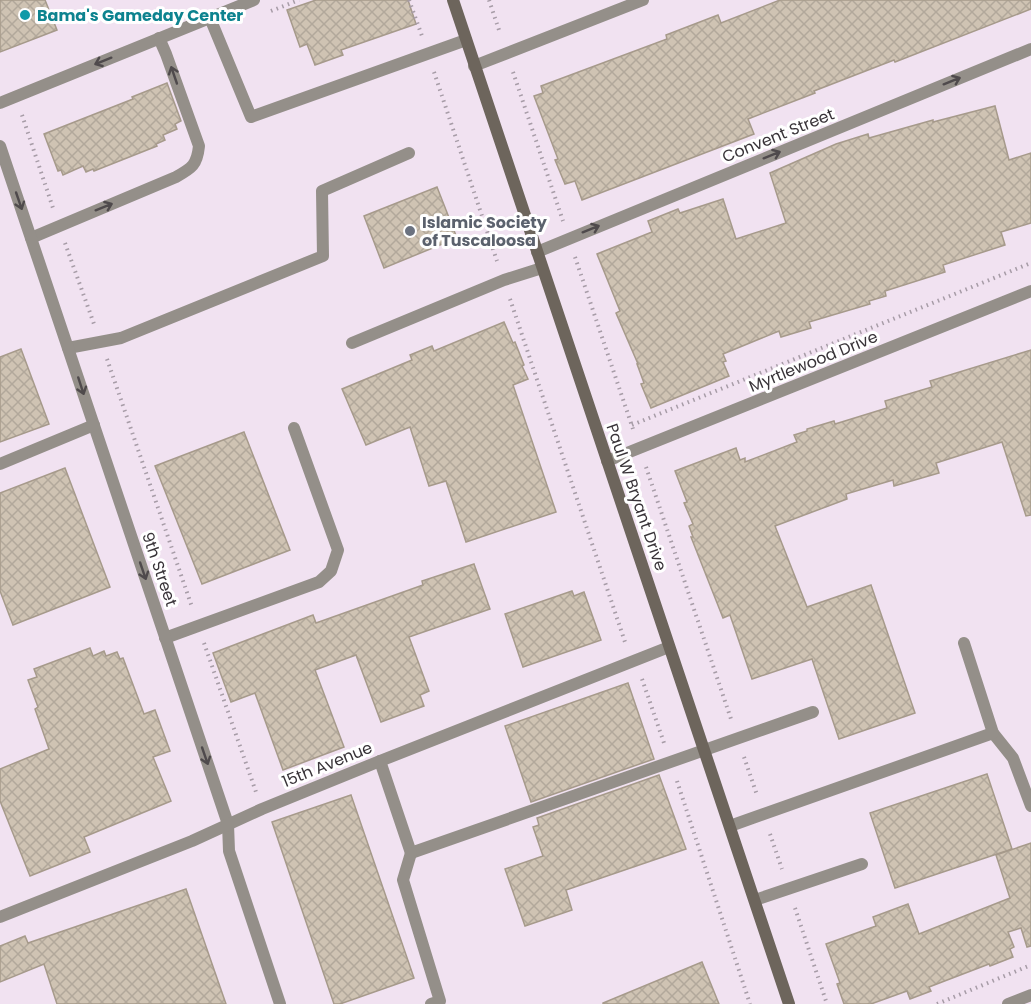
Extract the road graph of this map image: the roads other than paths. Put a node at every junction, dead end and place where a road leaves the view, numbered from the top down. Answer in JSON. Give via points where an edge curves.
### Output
{"nodes":[{"id":1,"x":254,"y":0,"type":"edge"},
{"id":2,"x":453,"y":0,"type":"edge"},
{"id":3,"x":643,"y":0,"type":"edge"},
{"id":4,"x":227,"y":6,"type":"edge"},
{"id":5,"x":210,"y":18,"type":"junction"},
{"id":6,"x":159,"y":39,"type":"junction"},
{"id":7,"x":466,"y":40,"type":"junction"},
{"id":8,"x":1031,"y":49,"type":"edge"},
{"id":9,"x":474,"y":66,"type":"junction"},
{"id":10,"x":0,"y":103,"type":"edge"},
{"id":11,"x":0,"y":146,"type":"edge"},
{"id":12,"x":409,"y":153,"type":"dead end"},
{"id":13,"x":31,"y":238,"type":"junction"},
{"id":14,"x":537,"y":252,"type":"junction"},
{"id":15,"x":542,"y":267,"type":"junction"},
{"id":16,"x":1031,"y":291,"type":"edge"},
{"id":17,"x":352,"y":343,"type":"dead end"},
{"id":18,"x":68,"y":348,"type":"junction"},
{"id":19,"x":93,"y":425,"type":"junction"},
{"id":20,"x":294,"y":428,"type":"dead end"},
{"id":21,"x":607,"y":461,"type":"junction"},
{"id":22,"x":0,"y":464,"type":"edge"},
{"id":23,"x":165,"y":638,"type":"junction"},
{"id":24,"x":964,"y":643,"type":"dead end"},
{"id":25,"x":669,"y":647,"type":"junction"},
{"id":26,"x":813,"y":712,"type":"dead end"},
{"id":27,"x":993,"y":733,"type":"junction"},
{"id":28,"x":704,"y":751,"type":"junction"},
{"id":29,"x":380,"y":760,"type":"junction"},
{"id":30,"x":1031,"y":806,"type":"edge"},
{"id":31,"x":228,"y":824,"type":"junction"},
{"id":32,"x":730,"y":826,"type":"junction"},
{"id":33,"x":411,"y":853,"type":"junction"},
{"id":34,"x":862,"y":864,"type":"dead end"},
{"id":35,"x":755,"y":900,"type":"junction"},
{"id":36,"x":0,"y":917,"type":"edge"},
{"id":37,"x":1031,"y":995,"type":"edge"},
{"id":38,"x":280,"y":1004,"type":"edge"},
{"id":39,"x":431,"y":1004,"type":"edge"},
{"id":40,"x":789,"y":1004,"type":"edge"},
{"id":41,"x":1008,"y":1004,"type":"edge"}],
"edges":[{"from":1,"to":4,"type":"street"},
{"from":2,"to":7,"type":"street","name":"Paul W Bryant Drive"},
{"from":3,"to":9,"type":"street"},
{"from":4,"to":5,"type":"street"},
{"from":5,"to":6,"type":"street"},
{"from":5,"to":7,"type":"street","via":[[251,117]]},
{"from":6,"to":10,"type":"street","one_way":true},
{"from":13,"to":6,"type":"street","one_way":true,"via":[[176,177],[198,159],[199,146]]},
{"from":7,"to":9,"type":"street","name":"Paul W Bryant Drive"},
{"from":14,"to":8,"type":"street","name":"Convent Street","one_way":true},
{"from":9,"to":14,"type":"street","name":"Paul W Bryant Drive"},
{"from":11,"to":13,"type":"street","name":"9th Street","one_way":true},
{"from":12,"to":18,"type":"street","via":[[322,191],[323,256],[121,338]]},
{"from":13,"to":18,"type":"street","name":"9th Street"},
{"from":14,"to":15,"type":"street","name":"Paul W Bryant Drive"},
{"from":15,"to":17,"type":"street"},
{"from":15,"to":21,"type":"street","name":"Paul W Bryant Drive"},
{"from":16,"to":21,"type":"street","name":"Myrtlewood Drive"},
{"from":18,"to":19,"type":"street","name":"9th Street","one_way":true},
{"from":19,"to":22,"type":"street"},
{"from":19,"to":23,"type":"street","name":"9th Street","one_way":true},
{"from":20,"to":23,"type":"street","via":[[338,550],[331,571],[319,582]]},
{"from":21,"to":25,"type":"street","name":"Paul W Bryant Drive"},
{"from":23,"to":31,"type":"street","name":"9th Street","one_way":true},
{"from":24,"to":27,"type":"street"},
{"from":25,"to":28,"type":"street","name":"Paul W Bryant Drive"},
{"from":25,"to":29,"type":"street","name":"15th Avenue"},
{"from":26,"to":28,"type":"street"},
{"from":27,"to":30,"type":"street","via":[[1013,758]]},
{"from":27,"to":32,"type":"street"},
{"from":28,"to":32,"type":"street","name":"Paul W Bryant Drive"},
{"from":28,"to":33,"type":"street"},
{"from":29,"to":31,"type":"street","name":"15th Avenue"},
{"from":29,"to":33,"type":"street"},
{"from":31,"to":36,"type":"street","name":"15th Avenue"},
{"from":31,"to":38,"type":"street","name":"9th Street","via":[[229,851]]},
{"from":32,"to":35,"type":"street","name":"Paul W Bryant Drive"},
{"from":33,"to":39,"type":"street","via":[[403,880],[440,1001]]},
{"from":34,"to":35,"type":"street"},
{"from":35,"to":40,"type":"street","name":"Paul W Bryant Drive"},
{"from":37,"to":41,"type":"street"}]}
